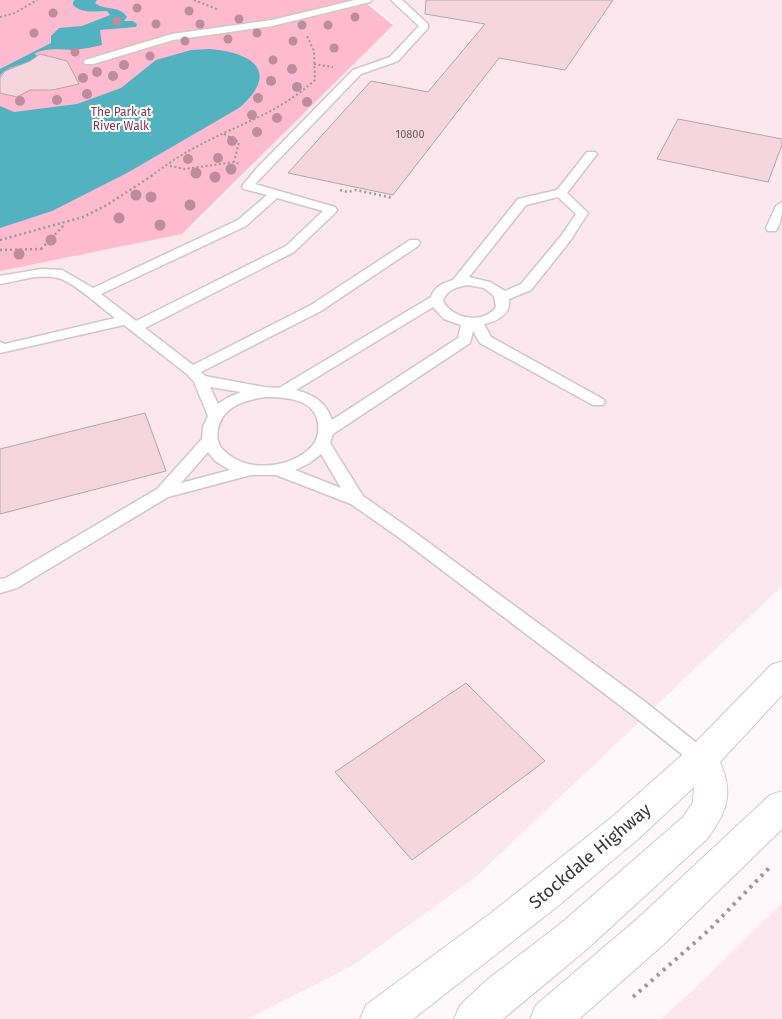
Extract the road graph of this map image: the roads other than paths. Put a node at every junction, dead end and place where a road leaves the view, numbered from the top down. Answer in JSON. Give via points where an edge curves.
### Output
{"nodes":[{"id":1,"x":310,"y":0,"type":"edge"},
{"id":2,"x":367,"y":0,"type":"edge"},
{"id":3,"x":396,"y":0,"type":"edge"},
{"id":4,"x":323,"y":11,"type":"junction"},
{"id":5,"x":89,"y":62,"type":"dead end"},
{"id":6,"x":591,"y":154,"type":"dead end"},
{"id":7,"x":560,"y":193,"type":"junction"},
{"id":8,"x":275,"y":194,"type":"junction"},
{"id":9,"x":782,"y":206,"type":"edge"},
{"id":10,"x":772,"y":228,"type":"dead end"},
{"id":11,"x":414,"y":243,"type":"dead end"},
{"id":12,"x":0,"y":280,"type":"edge"},
{"id":13,"x":458,"y":283,"type":"junction"},
{"id":14,"x":92,"y":293,"type":"junction"},
{"id":15,"x":503,"y":297,"type":"junction"},
{"id":16,"x":436,"y":300,"type":"junction"},
{"id":17,"x":472,"y":322,"type":"junction"},
{"id":18,"x":130,"y":323,"type":"junction"},
{"id":19,"x":0,"y":346,"type":"edge"},
{"id":20,"x":196,"y":375,"type":"junction"},
{"id":21,"x":265,"y":392,"type":"junction"},
{"id":22,"x":283,"y":392,"type":"junction"},
{"id":23,"x":598,"y":402,"type":"dead end"},
{"id":24,"x":216,"y":416,"type":"junction"},
{"id":25,"x":324,"y":437,"type":"junction"},
{"id":26,"x":210,"y":440,"type":"junction"},
{"id":27,"x":277,"y":469,"type":"junction"},
{"id":28,"x":252,"y":470,"type":"junction"},
{"id":29,"x":163,"y":493,"type":"junction"},
{"id":30,"x":357,"y":500,"type":"junction"},
{"id":31,"x":0,"y":586,"type":"edge"},
{"id":32,"x":782,"y":674,"type":"edge"},
{"id":33,"x":701,"y":758,"type":"junction"},
{"id":34,"x":782,"y":806,"type":"edge"},
{"id":35,"x":380,"y":1019,"type":"edge"},
{"id":36,"x":474,"y":1019,"type":"edge"},
{"id":37,"x":550,"y":1019,"type":"edge"}],
"edges":[{"from":1,"to":4,"type":"lane"},
{"from":2,"to":4,"type":"lane"},
{"from":3,"to":8,"type":"lane","via":[[425,26],[394,59],[357,72],[248,186]]},
{"from":4,"to":5,"type":"lane","via":[[272,23],[172,37]]},
{"from":6,"to":7,"type":"lane"},
{"from":7,"to":13,"type":"lane","via":[[522,202]]},
{"from":7,"to":15,"type":"lane","via":[[582,213],[526,287]]},
{"from":8,"to":14,"type":"lane","via":[[242,223]]},
{"from":8,"to":18,"type":"lane","via":[[331,210],[290,249]]},
{"from":9,"to":10,"type":"lane"},
{"from":11,"to":20,"type":"lane","via":[[316,308]]},
{"from":12,"to":14,"type":"lane","via":[[41,272],[62,274]]},
{"from":13,"to":15,"type":"lane","via":[[489,286]]},
{"from":13,"to":16,"type":"lane","via":[[442,290]]},
{"from":14,"to":18,"type":"lane"},
{"from":15,"to":17,"type":"lane","via":[[502,310],[496,316]]},
{"from":16,"to":17,"type":"lane","via":[[445,315]]},
{"from":16,"to":22,"type":"lane"},
{"from":17,"to":23,"type":"lane","via":[[485,340]]},
{"from":17,"to":25,"type":"lane","via":[[466,340]]},
{"from":18,"to":19,"type":"lane","via":[[1,349]]},
{"from":18,"to":20,"type":"lane"},
{"from":20,"to":21,"type":"lane"},
{"from":20,"to":24,"type":"lane"},
{"from":21,"to":22,"type":"lane"},
{"from":21,"to":24,"type":"lane","via":[[232,401]]},
{"from":22,"to":25,"type":"lane","via":[[313,403],[323,413],[327,425]]},
{"from":24,"to":26,"type":"lane","via":[[211,422]]},
{"from":25,"to":27,"type":"lane","via":[[306,459]]},
{"from":25,"to":30,"type":"lane"},
{"from":26,"to":28,"type":"lane","via":[[221,457]]},
{"from":26,"to":29,"type":"lane"},
{"from":27,"to":28,"type":"lane"},
{"from":27,"to":30,"type":"lane"},
{"from":28,"to":29,"type":"lane"},
{"from":29,"to":31,"type":"lane","via":[[11,583]]},
{"from":30,"to":33,"type":"lane"},
{"from":32,"to":33,"type":"main road","name":"Stockdale Highway"},
{"from":33,"to":35,"type":"main road","name":"Stockdale Highway","via":[[608,843],[520,916]]},
{"from":33,"to":36,"type":"main road","via":[[710,776],[712,794],[709,810],[695,828],[573,937]]},
{"from":34,"to":37,"type":"main road","via":[[650,932]]}]}
